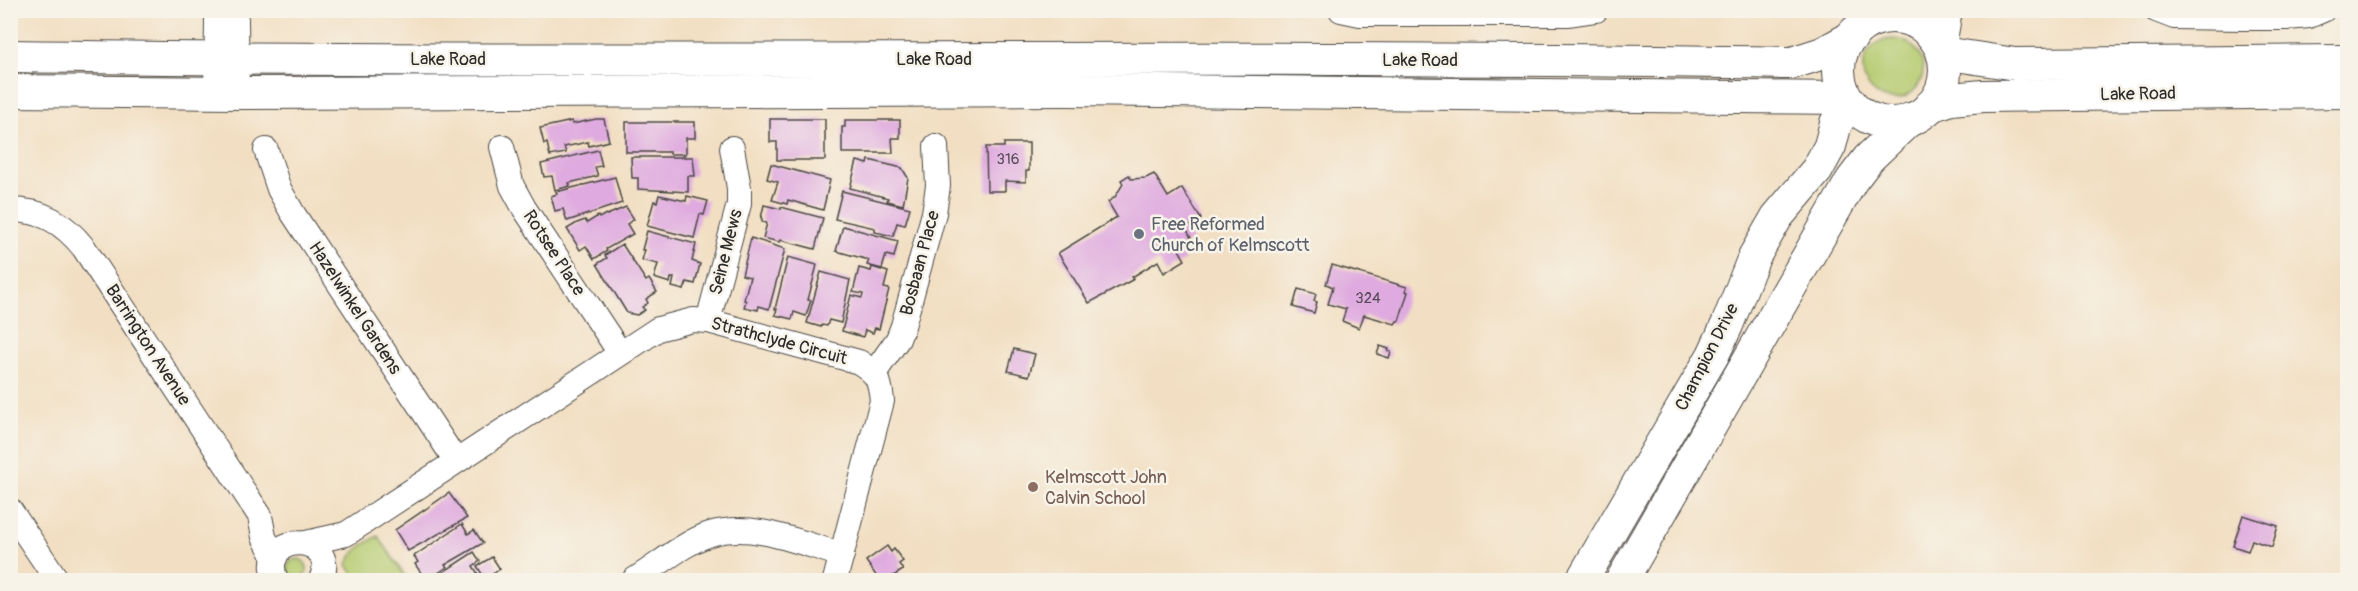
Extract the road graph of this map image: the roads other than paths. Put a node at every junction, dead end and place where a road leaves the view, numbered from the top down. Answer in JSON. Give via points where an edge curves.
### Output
{"nodes":[{"id":1,"x":221,"y":10,"type":"edge"},
{"id":2,"x":232,"y":10,"type":"edge"},
{"id":3,"x":1341,"y":10,"type":"edge"},
{"id":4,"x":1596,"y":10,"type":"edge"},
{"id":5,"x":1946,"y":10,"type":"edge"},
{"id":6,"x":2156,"y":10,"type":"edge"},
{"id":7,"x":2323,"y":10,"type":"edge"},
{"id":8,"x":1871,"y":23,"type":"edge"},
{"id":9,"x":1941,"y":50,"type":"junction"},
{"id":10,"x":10,"y":56,"type":"edge"},
{"id":11,"x":227,"y":59,"type":"junction"},
{"id":12,"x":1227,"y":60,"type":"junction"},
{"id":13,"x":2348,"y":61,"type":"edge"},
{"id":14,"x":10,"y":91,"type":"edge"},
{"id":15,"x":1226,"y":92,"type":"junction"},
{"id":16,"x":2348,"y":92,"type":"edge"},
{"id":17,"x":226,"y":93,"type":"junction"},
{"id":18,"x":1848,"y":101,"type":"junction"},
{"id":19,"x":1921,"y":112,"type":"junction"},
{"id":20,"x":936,"y":146,"type":"dead end"},
{"id":21,"x":502,"y":147,"type":"dead end"},
{"id":22,"x":732,"y":148,"type":"dead end"},
{"id":23,"x":266,"y":150,"type":"dead end"},
{"id":24,"x":10,"y":210,"type":"edge"},
{"id":25,"x":708,"y":321,"type":"junction"},
{"id":26,"x":620,"y":353,"type":"junction"},
{"id":27,"x":875,"y":372,"type":"junction"},
{"id":28,"x":456,"y":460,"type":"junction"},
{"id":29,"x":10,"y":510,"type":"edge"},
{"id":30,"x":260,"y":516,"type":"junction"},
{"id":31,"x":346,"y":534,"type":"junction"},
{"id":32,"x":303,"y":543,"type":"junction"},
{"id":33,"x":842,"y":555,"type":"junction"},
{"id":34,"x":271,"y":571,"type":"edge"},
{"id":35,"x":322,"y":576,"type":"edge"},
{"id":36,"x":57,"y":580,"type":"edge"},
{"id":37,"x":634,"y":580,"type":"edge"},
{"id":38,"x":835,"y":580,"type":"edge"},
{"id":39,"x":1582,"y":580,"type":"edge"},
{"id":40,"x":1623,"y":580,"type":"edge"}],
"edges":[{"from":1,"to":11,"type":"street","via":[[217,19]]},
{"from":2,"to":11,"type":"street","via":[[236,19]]},
{"from":3,"to":4,"type":"street","via":[[1360,14],[1569,14]]},
{"from":5,"to":9,"type":"main road"},
{"from":6,"to":7,"type":"street","via":[[2174,17],[2287,18]]},
{"from":8,"to":9,"type":"main road","via":[[1895,17],[1913,21],[1929,32]]},
{"from":8,"to":12,"type":"main road","name":"Lake Road","via":[[1823,53],[1792,63]]},
{"from":8,"to":18,"type":"main road","via":[[1839,64],[1839,83]]},
{"from":9,"to":13,"type":"main road","name":"Lake Road","via":[[2016,64]]},
{"from":9,"to":19,"type":"main road","via":[[1945,78],[1940,93]]},
{"from":10,"to":11,"type":"main road","name":"Lake Road"},
{"from":11,"to":12,"type":"main road","name":"Lake Road"},
{"from":11,"to":17,"type":"street"},
{"from":12,"to":15,"type":"main road"},
{"from":14,"to":17,"type":"main road","name":"Lake Road"},
{"from":15,"to":17,"type":"main road","name":"Lake Road"},
{"from":15,"to":18,"type":"main road","name":"Lake Road"},
{"from":16,"to":19,"type":"main road","name":"Lake Road","via":[[1983,96],[1951,99]]},
{"from":18,"to":19,"type":"main road","via":[[1862,114],[1878,120],[1894,122]]},
{"from":18,"to":39,"type":"main road","name":"Champion Drive","via":[[1817,170],[1777,217],[1759,247],[1713,355]]},
{"from":19,"to":40,"type":"main road","name":"Champion Drive","via":[[1869,158],[1852,180]]},
{"from":20,"to":27,"type":"street","name":"Bosbaan Place","via":[[938,186],[934,213],[903,326]]},
{"from":21,"to":26,"type":"street","name":"Rotsee Place","via":[[512,186],[524,208]]},
{"from":22,"to":25,"type":"street","name":"Seine Mews","via":[[739,204]]},
{"from":23,"to":28,"type":"street","name":"Hazelwinkel Gardens","via":[[279,189],[292,212]]},
{"from":24,"to":30,"type":"street","name":"Barrington Avenue","via":[[40,213],[73,234]]},
{"from":25,"to":26,"type":"street","name":"Strathclyde Circuit","via":[[693,320],[658,329]]},
{"from":25,"to":27,"type":"street","name":"Strathclyde Circuit","via":[[860,362]]},
{"from":26,"to":28,"type":"street","name":"Strathclyde Circuit"},
{"from":27,"to":33,"type":"street","via":[[882,401]]},
{"from":28,"to":31,"type":"street","name":"Strathclyde Circuit"},
{"from":29,"to":36,"type":"street"},
{"from":30,"to":32,"type":"street","name":"Barrington Avenue"},
{"from":30,"to":34,"type":"street","name":"Barrington Avenue"},
{"from":31,"to":32,"type":"street","name":"Strathclyde Circuit"},
{"from":31,"to":35,"type":"street","name":"Strathclyde Circuit"},
{"from":32,"to":34,"type":"street","name":"Strathclyde Circuit","via":[[285,546]]},
{"from":32,"to":35,"type":"street","name":"Barrington Avenue","via":[[318,551]]},
{"from":33,"to":37,"type":"street","via":[[756,531],[726,531],[708,535]]},
{"from":33,"to":38,"type":"street"}]}
